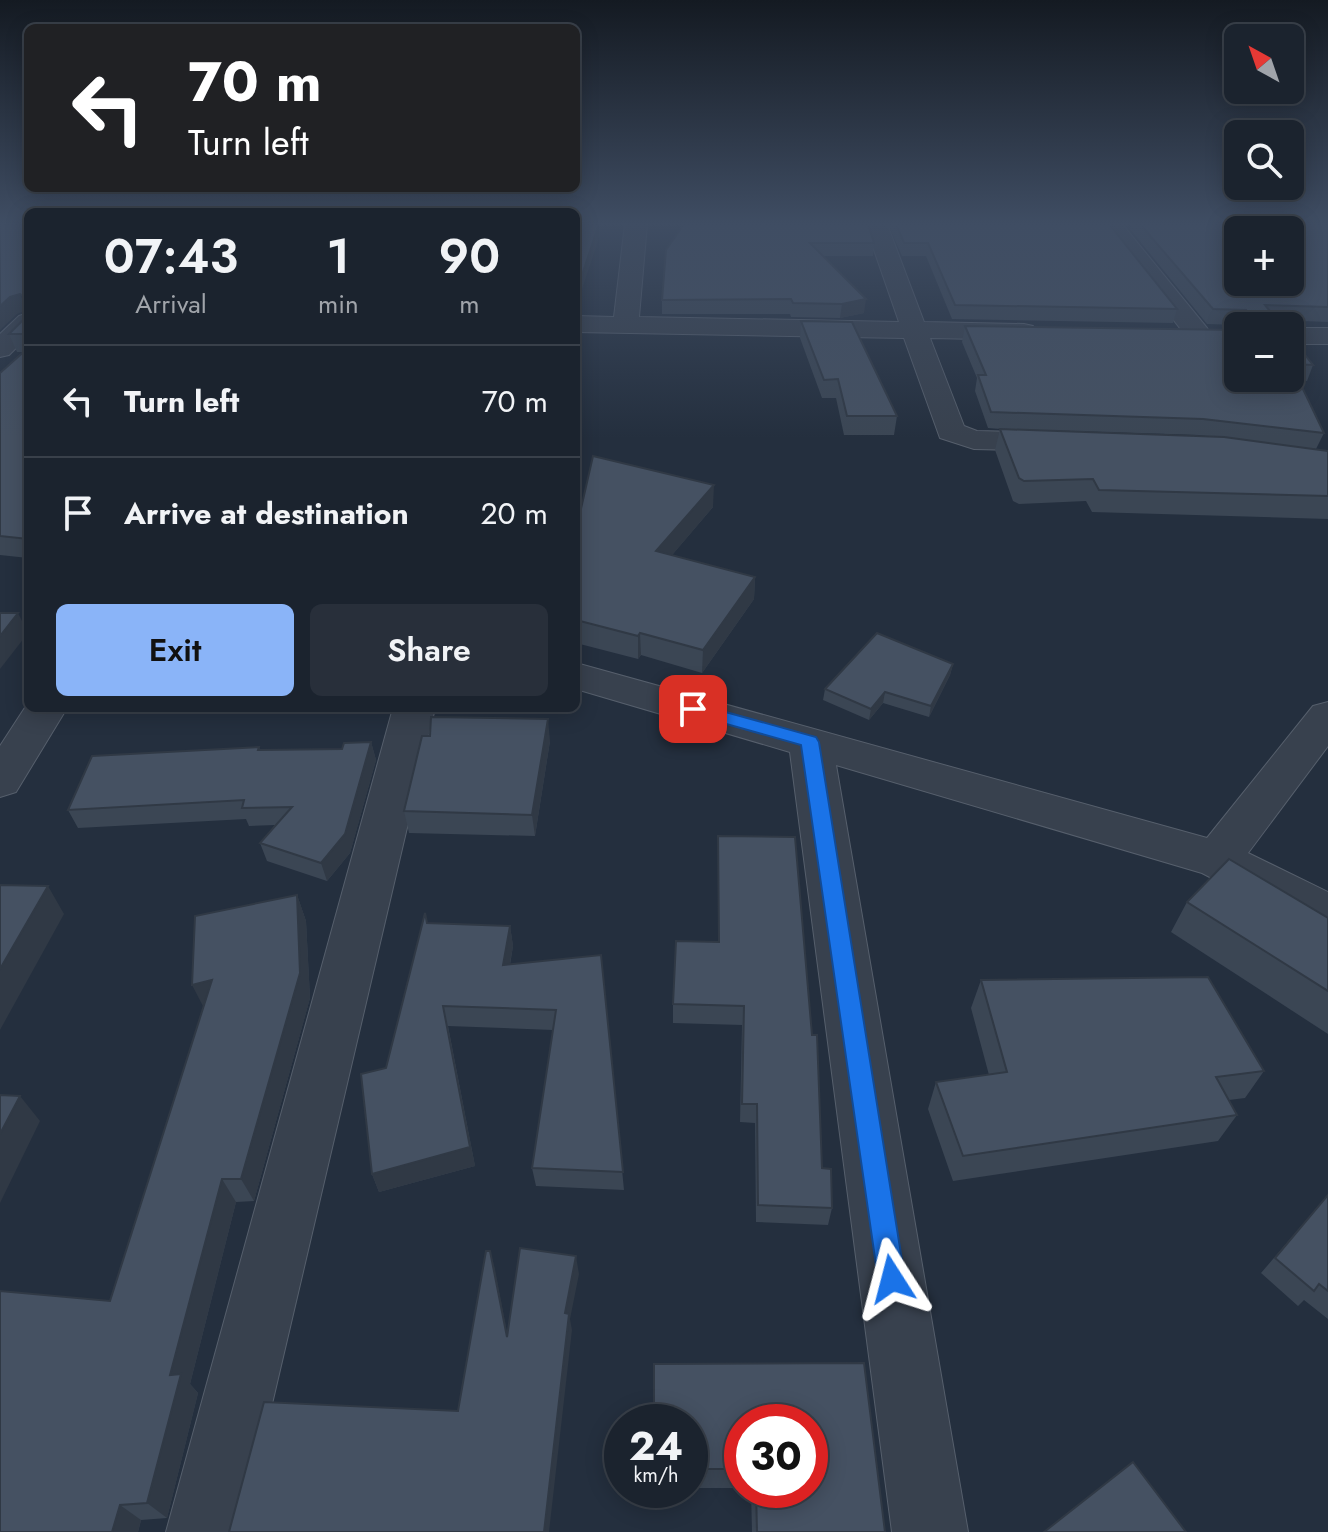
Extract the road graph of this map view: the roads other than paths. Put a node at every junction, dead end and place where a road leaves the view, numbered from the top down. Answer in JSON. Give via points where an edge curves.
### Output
{"nodes":[{"id":1,"x":629,"y":295,"type":"edge"},
{"id":2,"x":902,"y":295,"type":"edge"},
{"id":3,"x":1168,"y":295,"type":"edge"},
{"id":4,"x":0,"y":314,"type":"edge"},
{"id":5,"x":24,"y":314,"type":"edge"},
{"id":6,"x":580,"y":324,"type":"edge"},
{"id":7,"x":626,"y":324,"type":"junction"},
{"id":8,"x":24,"y":325,"type":"edge"},
{"id":9,"x":915,"y":330,"type":"junction"},
{"id":10,"x":1057,"y":332,"type":"edge"},
{"id":11,"x":1167,"y":334,"type":"edge"},
{"id":12,"x":1198,"y":334,"type":"junction"},
{"id":13,"x":1224,"y":335,"type":"edge"},
{"id":14,"x":1304,"y":336,"type":"edge"},
{"id":15,"x":1328,"y":336,"type":"edge"},
{"id":16,"x":0,"y":349,"type":"edge"},
{"id":17,"x":1080,"y":443,"type":"edge"},
{"id":18,"x":580,"y":677,"type":"edge"},
{"id":19,"x":43,"y":712,"type":"edge"},
{"id":20,"x":413,"y":712,"type":"edge"},
{"id":21,"x":1328,"y":716,"type":"edge"},
{"id":22,"x":810,"y":742,"type":"junction"},
{"id":23,"x":0,"y":781,"type":"edge"},
{"id":24,"x":1217,"y":859,"type":"junction"},
{"id":25,"x":1328,"y":915,"type":"edge"},
{"id":26,"x":204,"y":1532,"type":"edge"},
{"id":27,"x":930,"y":1532,"type":"edge"}],
"edges":[{"from":1,"to":7,"type":"street"},
{"from":2,"to":9,"type":"street"},
{"from":3,"to":12,"type":"street"},
{"from":4,"to":5,"type":"street"},
{"from":6,"to":7,"type":"street"},
{"from":7,"to":9,"type":"street"},
{"from":8,"to":16,"type":"street"},
{"from":9,"to":10,"type":"street"},
{"from":9,"to":17,"type":"street","via":[[951,432],[974,440]]},
{"from":11,"to":12,"type":"street"},
{"from":12,"to":13,"type":"street"},
{"from":14,"to":15,"type":"street"},
{"from":18,"to":22,"type":"street"},
{"from":19,"to":23,"type":"street"},
{"from":20,"to":26,"type":"street"},
{"from":21,"to":24,"type":"street"},
{"from":22,"to":24,"type":"street"},
{"from":22,"to":27,"type":"street"},
{"from":24,"to":25,"type":"street"}]}
